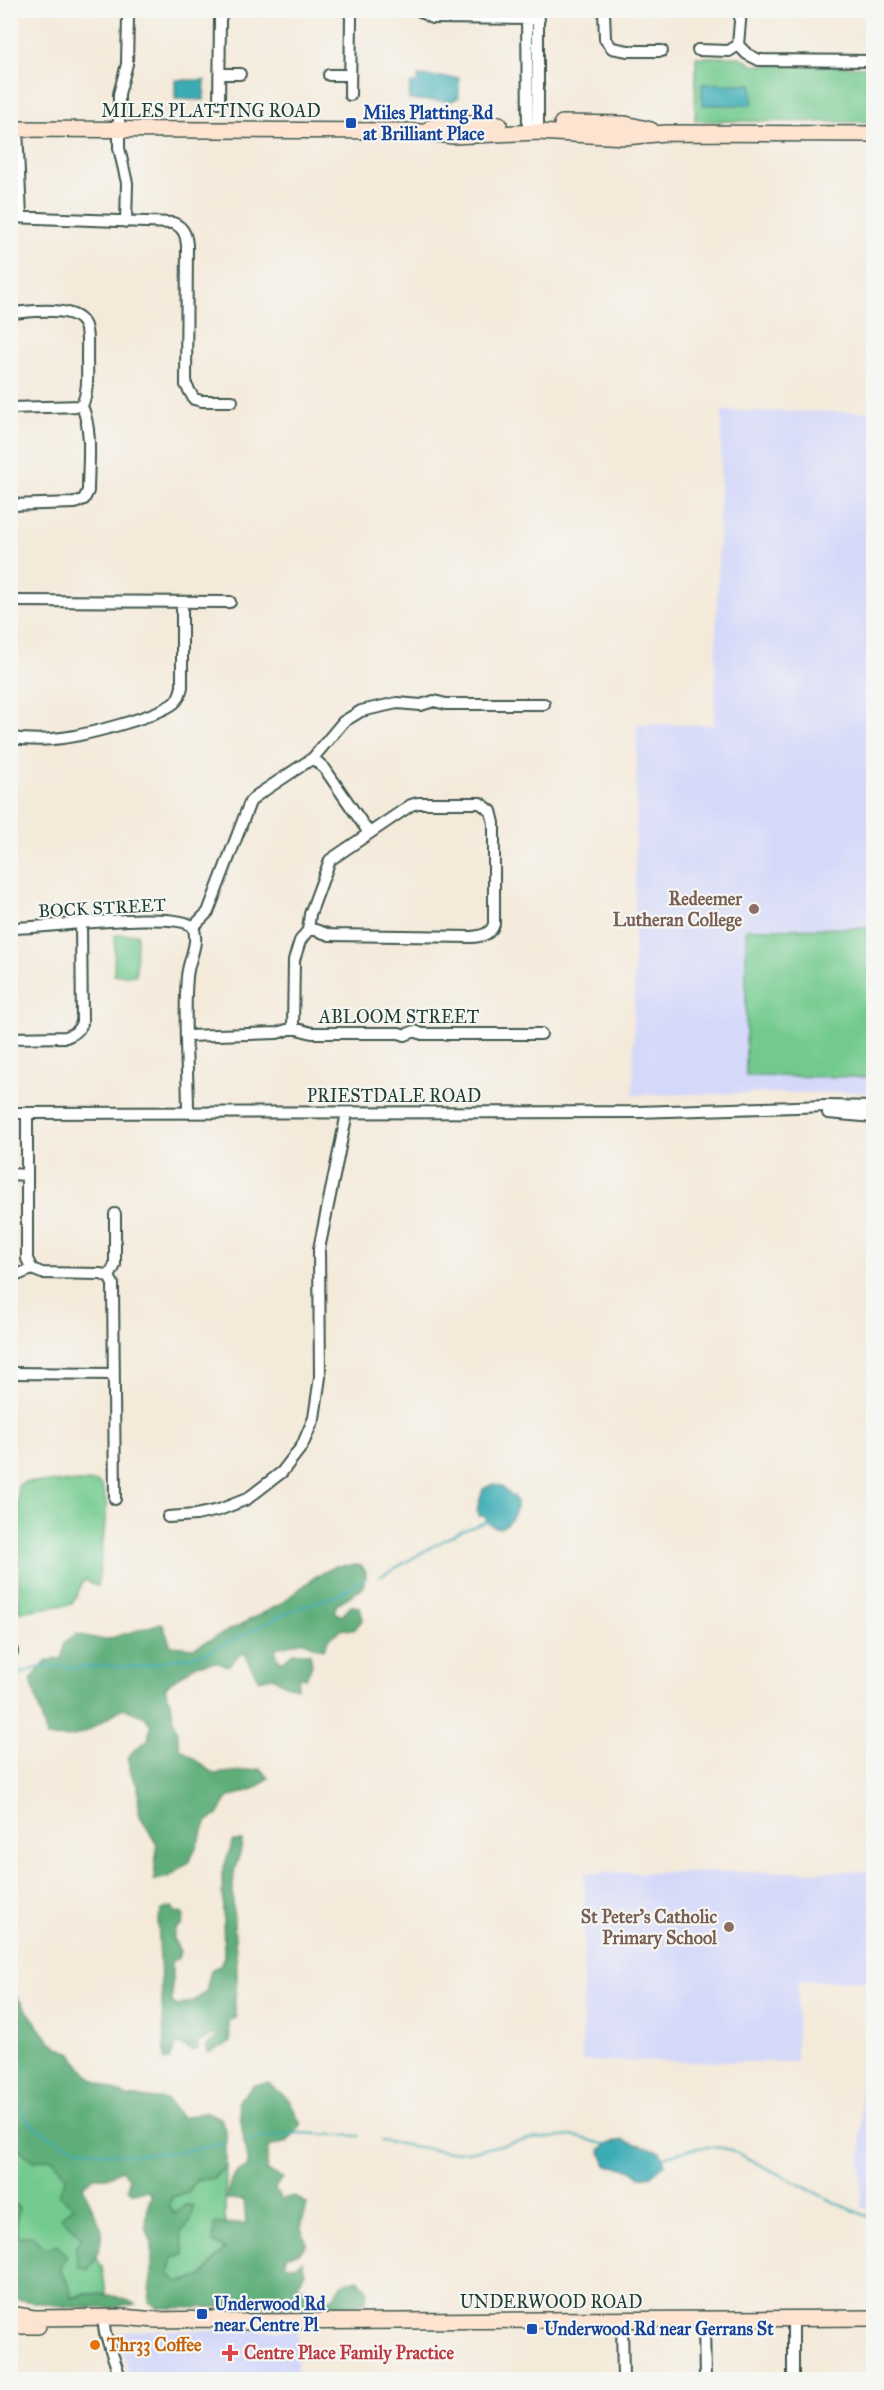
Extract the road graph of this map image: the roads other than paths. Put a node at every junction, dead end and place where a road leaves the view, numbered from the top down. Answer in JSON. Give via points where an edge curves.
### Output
{"nodes":[{"id":1,"x":224,"y":10,"type":"edge"},
{"id":2,"x":348,"y":10,"type":"edge"},
{"id":3,"x":419,"y":10,"type":"edge"},
{"id":4,"x":604,"y":10,"type":"edge"},
{"id":5,"x":741,"y":10,"type":"edge"},
{"id":6,"x":126,"y":11,"type":"edge"},
{"id":7,"x":533,"y":15,"type":"edge"},
{"id":8,"x":738,"y":45,"type":"junction"},
{"id":9,"x":698,"y":50,"type":"dead end"},
{"id":10,"x":662,"y":51,"type":"dead end"},
{"id":11,"x":873,"y":61,"type":"edge"},
{"id":12,"x":220,"y":74,"type":"junction"},
{"id":13,"x":240,"y":74,"type":"dead end"},
{"id":14,"x":329,"y":75,"type":"dead end"},
{"id":15,"x":350,"y":75,"type":"junction"},
{"id":16,"x":350,"y":95,"type":"dead end"},
{"id":17,"x":219,"y":103,"type":"dead end"},
{"id":18,"x":533,"y":128,"type":"junction"},
{"id":19,"x":14,"y":129,"type":"edge"},
{"id":20,"x":119,"y":129,"type":"junction"},
{"id":21,"x":873,"y":135,"type":"edge"},
{"id":22,"x":16,"y":217,"type":"edge"},
{"id":23,"x":126,"y":222,"type":"junction"},
{"id":24,"x":10,"y":313,"type":"edge"},
{"id":25,"x":232,"y":401,"type":"dead end"},
{"id":26,"x":82,"y":406,"type":"junction"},
{"id":27,"x":10,"y":408,"type":"edge"},
{"id":28,"x":10,"y":505,"type":"edge"},
{"id":29,"x":10,"y":601,"type":"edge"},
{"id":30,"x":182,"y":602,"type":"junction"},
{"id":31,"x":230,"y":602,"type":"dead end"},
{"id":32,"x":544,"y":704,"type":"dead end"},
{"id":33,"x":10,"y":738,"type":"edge"},
{"id":34,"x":313,"y":758,"type":"junction"},
{"id":35,"x":369,"y":833,"type":"junction"},
{"id":36,"x":81,"y":923,"type":"junction"},
{"id":37,"x":193,"y":927,"type":"junction"},
{"id":38,"x":10,"y":928,"type":"edge"},
{"id":39,"x":309,"y":928,"type":"junction"},
{"id":40,"x":293,"y":1028,"type":"junction"},
{"id":41,"x":540,"y":1034,"type":"dead end"},
{"id":42,"x":187,"y":1036,"type":"junction"},
{"id":43,"x":10,"y":1038,"type":"edge"},
{"id":44,"x":873,"y":1107,"type":"edge"},
{"id":45,"x":777,"y":1108,"type":"junction"},
{"id":46,"x":10,"y":1113,"type":"edge"},
{"id":47,"x":27,"y":1113,"type":"junction"},
{"id":48,"x":188,"y":1113,"type":"junction"},
{"id":49,"x":347,"y":1113,"type":"junction"},
{"id":50,"x":873,"y":1117,"type":"edge"},
{"id":51,"x":10,"y":1174,"type":"edge"},
{"id":52,"x":27,"y":1175,"type":"junction"},
{"id":53,"x":115,"y":1214,"type":"dead end"},
{"id":54,"x":32,"y":1269,"type":"junction"},
{"id":55,"x":10,"y":1275,"type":"edge"},
{"id":56,"x":108,"y":1277,"type":"junction"},
{"id":57,"x":10,"y":1373,"type":"edge"},
{"id":58,"x":113,"y":1374,"type":"junction"},
{"id":59,"x":115,"y":1499,"type":"dead end"},
{"id":60,"x":168,"y":1517,"type":"dead end"},
{"id":61,"x":10,"y":2314,"type":"edge"},
{"id":62,"x":873,"y":2318,"type":"edge"},
{"id":63,"x":622,"y":2320,"type":"junction"},
{"id":64,"x":794,"y":2320,"type":"junction"},
{"id":65,"x":704,"y":2321,"type":"junction"},
{"id":66,"x":103,"y":2322,"type":"junction"},
{"id":67,"x":10,"y":2326,"type":"edge"},
{"id":68,"x":121,"y":2379,"type":"edge"},
{"id":69,"x":623,"y":2379,"type":"edge"},
{"id":70,"x":705,"y":2379,"type":"edge"},
{"id":71,"x":793,"y":2379,"type":"edge"}],
"edges":[{"from":1,"to":12,"type":"street","via":[[220,19]]},
{"from":2,"to":15,"type":"street"},
{"from":3,"to":7,"type":"street","via":[[432,18]]},
{"from":4,"to":10,"type":"street","via":[[605,39],[612,48]]},
{"from":5,"to":8,"type":"street"},
{"from":6,"to":20,"type":"street","via":[[127,64],[119,94]]},
{"from":7,"to":18,"type":"street"},
{"from":8,"to":9,"type":"street","via":[[729,51]]},
{"from":8,"to":11,"type":"street","via":[[759,60]]},
{"from":12,"to":13,"type":"street"},
{"from":12,"to":17,"type":"street"},
{"from":14,"to":15,"type":"street"},
{"from":15,"to":16,"type":"street"},
{"from":18,"to":20,"type":"main road","name":"MILES PLATTING ROAD","via":[[453,136],[411,131]]},
{"from":18,"to":21,"type":"main road","name":"MILES PLATTING ROAD","via":[[625,137],[666,133]]},
{"from":19,"to":20,"type":"main road","name":"MILES PLATTING ROAD"},
{"from":19,"to":22,"type":"street","via":[[21,174]]},
{"from":20,"to":23,"type":"street","via":[[120,158],[127,183]]},
{"from":22,"to":23,"type":"street"},
{"from":23,"to":25,"type":"street","via":[[172,223],[186,235],[186,385],[194,399]]},
{"from":24,"to":26,"type":"street","via":[[67,312],[78,316],[85,325],[87,393]]},
{"from":26,"to":27,"type":"street"},
{"from":26,"to":28,"type":"street","via":[[89,435],[88,491],[84,499],[75,503]]},
{"from":29,"to":30,"type":"street"},
{"from":30,"to":31,"type":"street"},
{"from":30,"to":33,"type":"street","via":[[182,687],[173,704],[101,730],[63,738]]},
{"from":32,"to":34,"type":"street","via":[[434,701],[421,705],[380,705],[343,722]]},
{"from":34,"to":35,"type":"street"},
{"from":34,"to":37,"type":"street","via":[[250,802],[208,912]]},
{"from":35,"to":39,"type":"street","via":[[330,860],[310,914]]},
{"from":35,"to":39,"type":"street","via":[[418,803],[486,806],[494,816],[493,929],[478,936],[462,937],[330,935]]},
{"from":36,"to":37,"type":"street","name":"BOCK STREET","via":[[170,920]]},
{"from":36,"to":38,"type":"street","name":"BOCK STREET"},
{"from":36,"to":43,"type":"street","via":[[79,1030],[66,1037]]},
{"from":37,"to":42,"type":"street","via":[[196,942],[186,984]]},
{"from":39,"to":40,"type":"street","via":[[294,960]]},
{"from":40,"to":41,"type":"street","name":"ABLOOM STREET","via":[[312,1033]]},
{"from":40,"to":42,"type":"street","name":"ABLOOM STREET","via":[[278,1033]]},
{"from":42,"to":48,"type":"street"},
{"from":44,"to":45,"type":"street","name":"PRIESTDALE ROAD"},
{"from":45,"to":49,"type":"street","name":"PRIESTDALE ROAD"},
{"from":45,"to":50,"type":"street","name":"PRIESTDALE ROAD"},
{"from":46,"to":47,"type":"street","name":"PRIESTDALE ROAD"},
{"from":47,"to":48,"type":"street","name":"PRIESTDALE ROAD"},
{"from":47,"to":52,"type":"street"},
{"from":48,"to":49,"type":"street","name":"PRIESTDALE ROAD"},
{"from":49,"to":60,"type":"street","via":[[319,1250],[320,1377],[314,1418],[302,1446],[282,1472],[248,1499],[219,1510]]},
{"from":51,"to":52,"type":"street"},
{"from":52,"to":54,"type":"street","via":[[27,1259]]},
{"from":53,"to":56,"type":"street","via":[[116,1265]]},
{"from":54,"to":55,"type":"street"},
{"from":54,"to":56,"type":"street"},
{"from":56,"to":58,"type":"street","via":[[114,1293]]},
{"from":57,"to":58,"type":"street"},
{"from":58,"to":59,"type":"street"},
{"from":61,"to":66,"type":"main road","name":"UNDERWOOD ROAD"},
{"from":62,"to":64,"type":"main road","name":"UNDERWOOD ROAD"},
{"from":63,"to":65,"type":"main road","name":"UNDERWOOD ROAD"},
{"from":63,"to":66,"type":"main road","name":"UNDERWOOD ROAD","via":[[230,2322],[208,2326]]},
{"from":63,"to":69,"type":"street"},
{"from":64,"to":65,"type":"main road","name":"UNDERWOOD ROAD"},
{"from":64,"to":71,"type":"street"},
{"from":65,"to":70,"type":"street"},
{"from":66,"to":67,"type":"main road","name":"UNDERWOOD ROAD"},
{"from":66,"to":68,"type":"street"}]}
